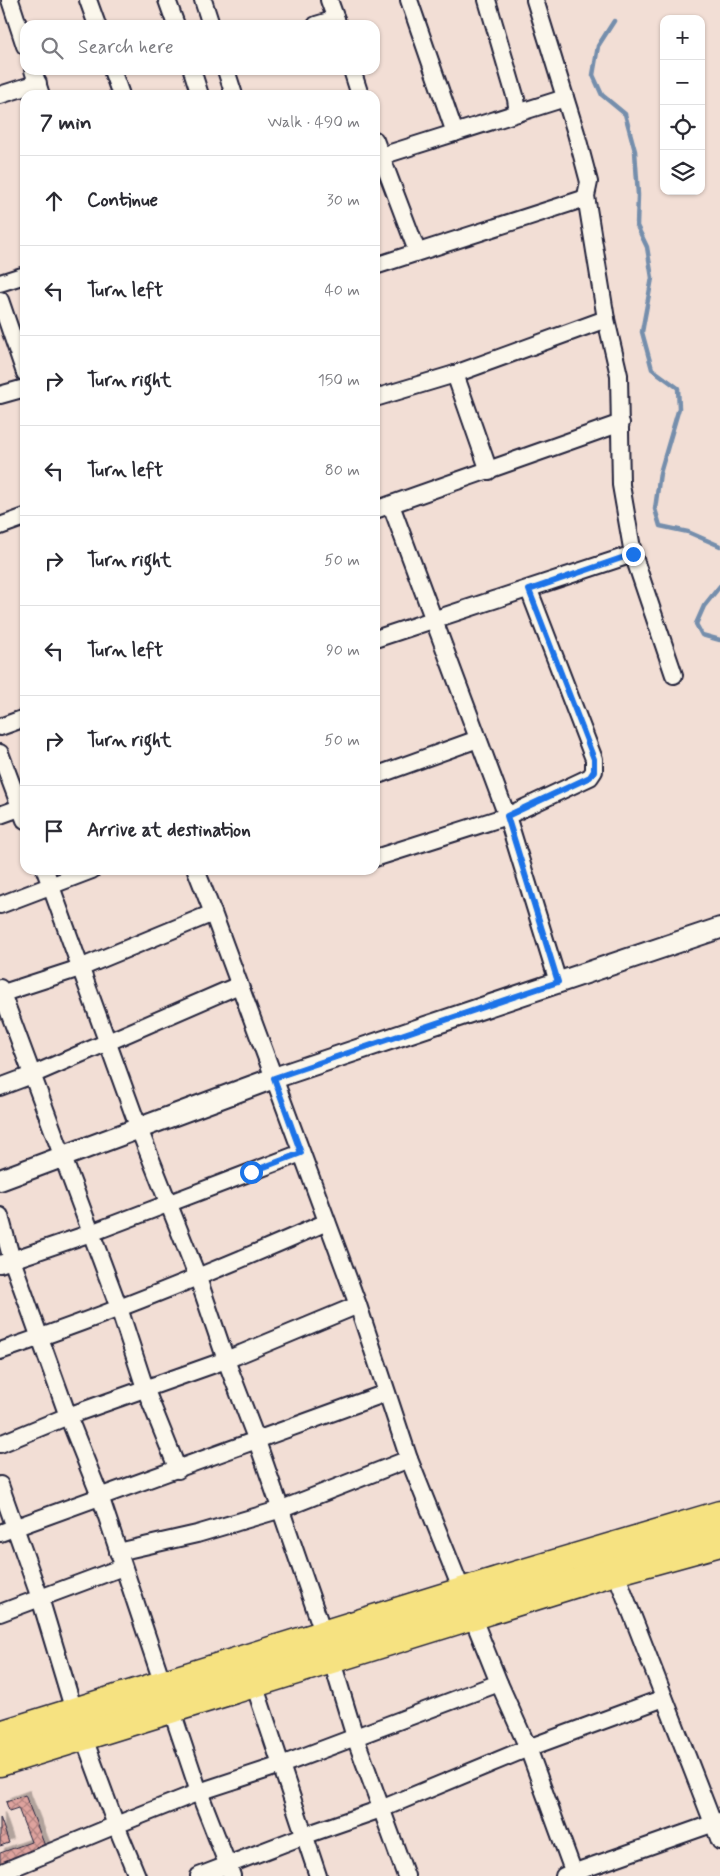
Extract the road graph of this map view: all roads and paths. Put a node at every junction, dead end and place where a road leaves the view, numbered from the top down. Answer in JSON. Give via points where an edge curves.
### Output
{"nodes":[{"id":1,"x":10,"y":0,"type":"edge"},
{"id":2,"x":88,"y":0,"type":"edge"},
{"id":3,"x":167,"y":0,"type":"edge"},
{"id":4,"x":203,"y":0,"type":"edge"},
{"id":5,"x":329,"y":0,"type":"edge"},
{"id":6,"x":409,"y":0,"type":"edge"},
{"id":7,"x":487,"y":0,"type":"edge"},
{"id":8,"x":535,"y":0,"type":"edge"},
{"id":9,"x":95,"y":20,"type":"edge"},
{"id":10,"x":174,"y":20,"type":"edge"},
{"id":11,"x":209,"y":20,"type":"edge"},
{"id":12,"x":336,"y":20,"type":"edge"},
{"id":13,"x":20,"y":31,"type":"edge"},
{"id":14,"x":114,"y":75,"type":"edge"},
{"id":15,"x":194,"y":75,"type":"edge"},
{"id":16,"x":228,"y":75,"type":"edge"},
{"id":17,"x":354,"y":75,"type":"edge"},
{"id":18,"x":37,"y":83,"type":"edge"},
{"id":19,"x":119,"y":90,"type":"edge"},
{"id":20,"x":198,"y":90,"type":"edge"},
{"id":21,"x":232,"y":90,"type":"edge"},
{"id":22,"x":358,"y":90,"type":"edge"},
{"id":23,"x":0,"y":95,"type":"edge"},
{"id":24,"x":565,"y":98,"type":"junction"},
{"id":25,"x":518,"y":113,"type":"junction"},
{"id":26,"x":455,"y":133,"type":"junction"},
{"id":27,"x":380,"y":157,"type":"edge"},
{"id":28,"x":380,"y":163,"type":"edge"},
{"id":29,"x":586,"y":196,"type":"junction"},
{"id":30,"x":417,"y":251,"type":"junction"},
{"id":31,"x":380,"y":264,"type":"edge"},
{"id":32,"x":20,"y":277,"type":"edge"},
{"id":33,"x":0,"y":283,"type":"edge"},
{"id":34,"x":0,"y":300,"type":"edge"},
{"id":35,"x":606,"y":319,"type":"junction"},
{"id":36,"x":20,"y":358,"type":"edge"},
{"id":37,"x":455,"y":374,"type":"junction"},
{"id":38,"x":20,"y":390,"type":"edge"},
{"id":39,"x":0,"y":396,"type":"edge"},
{"id":40,"x":380,"y":396,"type":"edge"},
{"id":41,"x":621,"y":423,"type":"junction"},
{"id":42,"x":489,"y":471,"type":"junction"},
{"id":43,"x":391,"y":505,"type":"junction"},
{"id":44,"x":380,"y":508,"type":"edge"},
{"id":45,"x":20,"y":519,"type":"edge"},
{"id":46,"x":0,"y":526,"type":"edge"},
{"id":47,"x":633,"y":554,"type":"junction"},
{"id":48,"x":529,"y":590,"type":"junction"},
{"id":49,"x":436,"y":620,"type":"junction"},
{"id":50,"x":380,"y":637,"type":"edge"},
{"id":51,"x":674,"y":675,"type":"dead end"},
{"id":52,"x":20,"y":720,"type":"edge"},
{"id":53,"x":0,"y":727,"type":"edge"},
{"id":54,"x":478,"y":739,"type":"junction"},
{"id":55,"x":0,"y":753,"type":"edge"},
{"id":56,"x":380,"y":774,"type":"edge"},
{"id":57,"x":20,"y":803,"type":"edge"},
{"id":58,"x":20,"y":812,"type":"edge"},
{"id":59,"x":0,"y":815,"type":"edge"},
{"id":60,"x":507,"y":816,"type":"junction"},
{"id":61,"x":380,"y":856,"type":"edge"},
{"id":62,"x":47,"y":875,"type":"edge"},
{"id":63,"x":79,"y":875,"type":"edge"},
{"id":64,"x":198,"y":875,"type":"edge"},
{"id":65,"x":51,"y":886,"type":"junction"},
{"id":66,"x":0,"y":905,"type":"edge"},
{"id":67,"x":213,"y":913,"type":"junction"},
{"id":68,"x":720,"y":928,"type":"edge"},
{"id":69,"x":80,"y":968,"type":"junction"},
{"id":70,"x":558,"y":982,"type":"junction"},
{"id":71,"x":239,"y":985,"type":"junction"},
{"id":72,"x":1,"y":992,"type":"edge"},
{"id":73,"x":108,"y":1042,"type":"junction"},
{"id":74,"x":32,"y":1076,"type":"junction"},
{"id":75,"x":274,"y":1078,"type":"junction"},
{"id":76,"x":0,"y":1087,"type":"edge"},
{"id":77,"x":138,"y":1129,"type":"junction"},
{"id":78,"x":301,"y":1153,"type":"junction"},
{"id":79,"x":64,"y":1157,"type":"junction"},
{"id":80,"x":0,"y":1180,"type":"edge"},
{"id":81,"x":167,"y":1203,"type":"junction"},
{"id":82,"x":0,"y":1216,"type":"edge"},
{"id":83,"x":327,"y":1222,"type":"junction"},
{"id":84,"x":91,"y":1233,"type":"junction"},
{"id":85,"x":6,"y":1262,"type":"edge"},
{"id":86,"x":198,"y":1278,"type":"junction"},
{"id":87,"x":358,"y":1305,"type":"junction"},
{"id":88,"x":119,"y":1308,"type":"junction"},
{"id":89,"x":41,"y":1338,"type":"junction"},
{"id":90,"x":0,"y":1351,"type":"edge"},
{"id":91,"x":226,"y":1360,"type":"junction"},
{"id":92,"x":145,"y":1388,"type":"junction"},
{"id":93,"x":386,"y":1393,"type":"junction"},
{"id":94,"x":68,"y":1416,"type":"junction"},
{"id":95,"x":257,"y":1441,"type":"junction"},
{"id":96,"x":0,"y":1444,"type":"edge"},
{"id":97,"x":409,"y":1459,"type":"junction"},
{"id":98,"x":178,"y":1470,"type":"junction"},
{"id":99,"x":0,"y":1485,"type":"edge"},
{"id":100,"x":100,"y":1496,"type":"junction"},
{"id":101,"x":282,"y":1509,"type":"junction"},
{"id":102,"x":720,"y":1514,"type":"edge"},
{"id":103,"x":7,"y":1530,"type":"edge"},
{"id":104,"x":720,"y":1542,"type":"edge"},
{"id":105,"x":611,"y":1559,"type":"junction"},
{"id":106,"x":120,"y":1560,"type":"junction"},
{"id":107,"x":463,"y":1592,"type":"junction"},
{"id":108,"x":40,"y":1598,"type":"junction"},
{"id":109,"x":0,"y":1612,"type":"edge"},
{"id":110,"x":472,"y":1617,"type":"junction"},
{"id":111,"x":327,"y":1648,"type":"junction"},
{"id":112,"x":500,"y":1683,"type":"junction"},
{"id":113,"x":162,"y":1684,"type":"junction"},
{"id":114,"x":254,"y":1684,"type":"junction"},
{"id":115,"x":664,"y":1698,"type":"junction"},
{"id":116,"x":170,"y":1710,"type":"junction"},
{"id":117,"x":79,"y":1724,"type":"junction"},
{"id":118,"x":0,"y":1735,"type":"edge"},
{"id":119,"x":355,"y":1738,"type":"junction"},
{"id":120,"x":528,"y":1748,"type":"junction"},
{"id":121,"x":0,"y":1762,"type":"edge"},
{"id":122,"x":281,"y":1765,"type":"junction"},
{"id":123,"x":199,"y":1792,"type":"junction"},
{"id":124,"x":381,"y":1809,"type":"junction"},
{"id":125,"x":717,"y":1822,"type":"edge"},
{"id":126,"x":116,"y":1825,"type":"junction"},
{"id":127,"x":303,"y":1836,"type":"junction"},
{"id":128,"x":720,"y":1841,"type":"edge"},
{"id":129,"x":230,"y":1870,"type":"edge"},
{"id":130,"x":0,"y":1873,"type":"edge"},
{"id":131,"x":570,"y":1875,"type":"edge"},
{"id":132,"x":137,"y":1876,"type":"edge"},
{"id":133,"x":199,"y":1876,"type":"edge"},
{"id":134,"x":318,"y":1876,"type":"edge"},
{"id":135,"x":406,"y":1876,"type":"edge"}],
"edges":[{"from":1,"to":13,"type":"street"},
{"from":2,"to":9,"type":"street"},
{"from":3,"to":10,"type":"street"},
{"from":4,"to":11,"type":"street"},
{"from":5,"to":12,"type":"street"},
{"from":6,"to":26,"type":"street"},
{"from":7,"to":25,"type":"street"},
{"from":8,"to":24,"type":"street"},
{"from":14,"to":19,"type":"street"},
{"from":15,"to":20,"type":"street"},
{"from":16,"to":21,"type":"street"},
{"from":17,"to":22,"type":"street"},
{"from":18,"to":23,"type":"street"},
{"from":24,"to":25,"type":"street"},
{"from":24,"to":29,"type":"street","via":[[589,182]]},
{"from":25,"to":26,"type":"street"},
{"from":26,"to":27,"type":"street"},
{"from":28,"to":30,"type":"street"},
{"from":29,"to":30,"type":"street"},
{"from":29,"to":35,"type":"street"},
{"from":30,"to":31,"type":"street"},
{"from":32,"to":33,"type":"street"},
{"from":34,"to":36,"type":"street"},
{"from":35,"to":37,"type":"street"},
{"from":35,"to":41,"type":"street","via":[[619,375]]},
{"from":37,"to":40,"type":"street"},
{"from":37,"to":42,"type":"street"},
{"from":38,"to":39,"type":"street"},
{"from":41,"to":42,"type":"street"},
{"from":41,"to":47,"type":"street","via":[[621,485]]},
{"from":42,"to":43,"type":"street"},
{"from":43,"to":44,"type":"street"},
{"from":43,"to":49,"type":"street"},
{"from":45,"to":46,"type":"street"},
{"from":47,"to":48,"type":"street"},
{"from":47,"to":51,"type":"street"},
{"from":48,"to":49,"type":"street"},
{"from":48,"to":60,"type":"street","via":[[594,759],[594,771],[590,777]]},
{"from":49,"to":50,"type":"street"},
{"from":49,"to":54,"type":"street"},
{"from":52,"to":53,"type":"street"},
{"from":54,"to":56,"type":"street"},
{"from":54,"to":60,"type":"street"},
{"from":55,"to":57,"type":"street"},
{"from":58,"to":59,"type":"street"},
{"from":60,"to":61,"type":"street"},
{"from":60,"to":70,"type":"street"},
{"from":62,"to":65,"type":"street"},
{"from":63,"to":65,"type":"street"},
{"from":64,"to":67,"type":"street"},
{"from":65,"to":66,"type":"street"},
{"from":65,"to":69,"type":"street"},
{"from":67,"to":69,"type":"street"},
{"from":67,"to":71,"type":"street"},
{"from":68,"to":70,"type":"street"},
{"from":69,"to":72,"type":"street"},
{"from":69,"to":73,"type":"street"},
{"from":70,"to":75,"type":"street"},
{"from":71,"to":73,"type":"street"},
{"from":71,"to":75,"type":"street"},
{"from":72,"to":74,"type":"street"},
{"from":73,"to":74,"type":"street"},
{"from":73,"to":77,"type":"street"},
{"from":74,"to":76,"type":"street"},
{"from":74,"to":79,"type":"street"},
{"from":75,"to":77,"type":"street"},
{"from":75,"to":78,"type":"street"},
{"from":77,"to":79,"type":"street"},
{"from":77,"to":81,"type":"street"},
{"from":78,"to":81,"type":"street"},
{"from":78,"to":83,"type":"street"},
{"from":79,"to":80,"type":"street"},
{"from":79,"to":84,"type":"street"},
{"from":81,"to":84,"type":"street"},
{"from":81,"to":86,"type":"street"},
{"from":82,"to":85,"type":"street"},
{"from":83,"to":86,"type":"street"},
{"from":83,"to":87,"type":"street"},
{"from":84,"to":85,"type":"street"},
{"from":84,"to":88,"type":"street"},
{"from":85,"to":89,"type":"street"},
{"from":86,"to":88,"type":"street"},
{"from":86,"to":91,"type":"street"},
{"from":87,"to":91,"type":"street"},
{"from":87,"to":93,"type":"street"},
{"from":88,"to":89,"type":"street"},
{"from":88,"to":92,"type":"street"},
{"from":89,"to":90,"type":"street"},
{"from":89,"to":94,"type":"street"},
{"from":91,"to":92,"type":"street"},
{"from":91,"to":95,"type":"street"},
{"from":92,"to":94,"type":"street"},
{"from":92,"to":98,"type":"street"},
{"from":93,"to":95,"type":"street"},
{"from":93,"to":97,"type":"street"},
{"from":94,"to":96,"type":"street"},
{"from":94,"to":100,"type":"street"},
{"from":95,"to":98,"type":"street"},
{"from":95,"to":101,"type":"street"},
{"from":97,"to":101,"type":"street"},
{"from":97,"to":107,"type":"street"},
{"from":98,"to":100,"type":"street"},
{"from":99,"to":103,"type":"street"},
{"from":100,"to":103,"type":"street"},
{"from":100,"to":106,"type":"street"},
{"from":101,"to":106,"type":"street"},
{"from":101,"to":111,"type":"street"},
{"from":102,"to":105,"type":"highway"},
{"from":103,"to":108,"type":"street"},
{"from":104,"to":105,"type":"highway"},
{"from":105,"to":107,"type":"highway"},
{"from":105,"to":110,"type":"highway"},
{"from":105,"to":115,"type":"street"},
{"from":106,"to":108,"type":"street"},
{"from":106,"to":113,"type":"street"},
{"from":107,"to":110,"type":"street"},
{"from":107,"to":111,"type":"highway"},
{"from":108,"to":109,"type":"street"},
{"from":108,"to":117,"type":"street"},
{"from":110,"to":111,"type":"highway"},
{"from":110,"to":112,"type":"street"},
{"from":111,"to":113,"type":"highway"},
{"from":111,"to":114,"type":"highway"},
{"from":111,"to":119,"type":"street"},
{"from":112,"to":119,"type":"street"},
{"from":112,"to":120,"type":"street"},
{"from":113,"to":116,"type":"street"},
{"from":113,"to":117,"type":"highway"},
{"from":114,"to":116,"type":"highway"},
{"from":114,"to":122,"type":"street"},
{"from":115,"to":120,"type":"street"},
{"from":115,"to":125,"type":"street"},
{"from":116,"to":117,"type":"highway"},
{"from":116,"to":123,"type":"street"},
{"from":117,"to":118,"type":"highway"},
{"from":117,"to":121,"type":"highway"},
{"from":117,"to":126,"type":"street"},
{"from":119,"to":122,"type":"street"},
{"from":119,"to":124,"type":"street"},
{"from":120,"to":124,"type":"street"},
{"from":120,"to":131,"type":"street"},
{"from":122,"to":123,"type":"street"},
{"from":122,"to":127,"type":"street"},
{"from":123,"to":126,"type":"street"},
{"from":123,"to":129,"type":"street"},
{"from":124,"to":127,"type":"street"},
{"from":124,"to":135,"type":"street"},
{"from":125,"to":128,"type":"street"},
{"from":125,"to":131,"type":"street"},
{"from":126,"to":130,"type":"street"},
{"from":126,"to":132,"type":"street"},
{"from":127,"to":129,"type":"street"},
{"from":127,"to":134,"type":"street"},
{"from":129,"to":133,"type":"street"}]}
